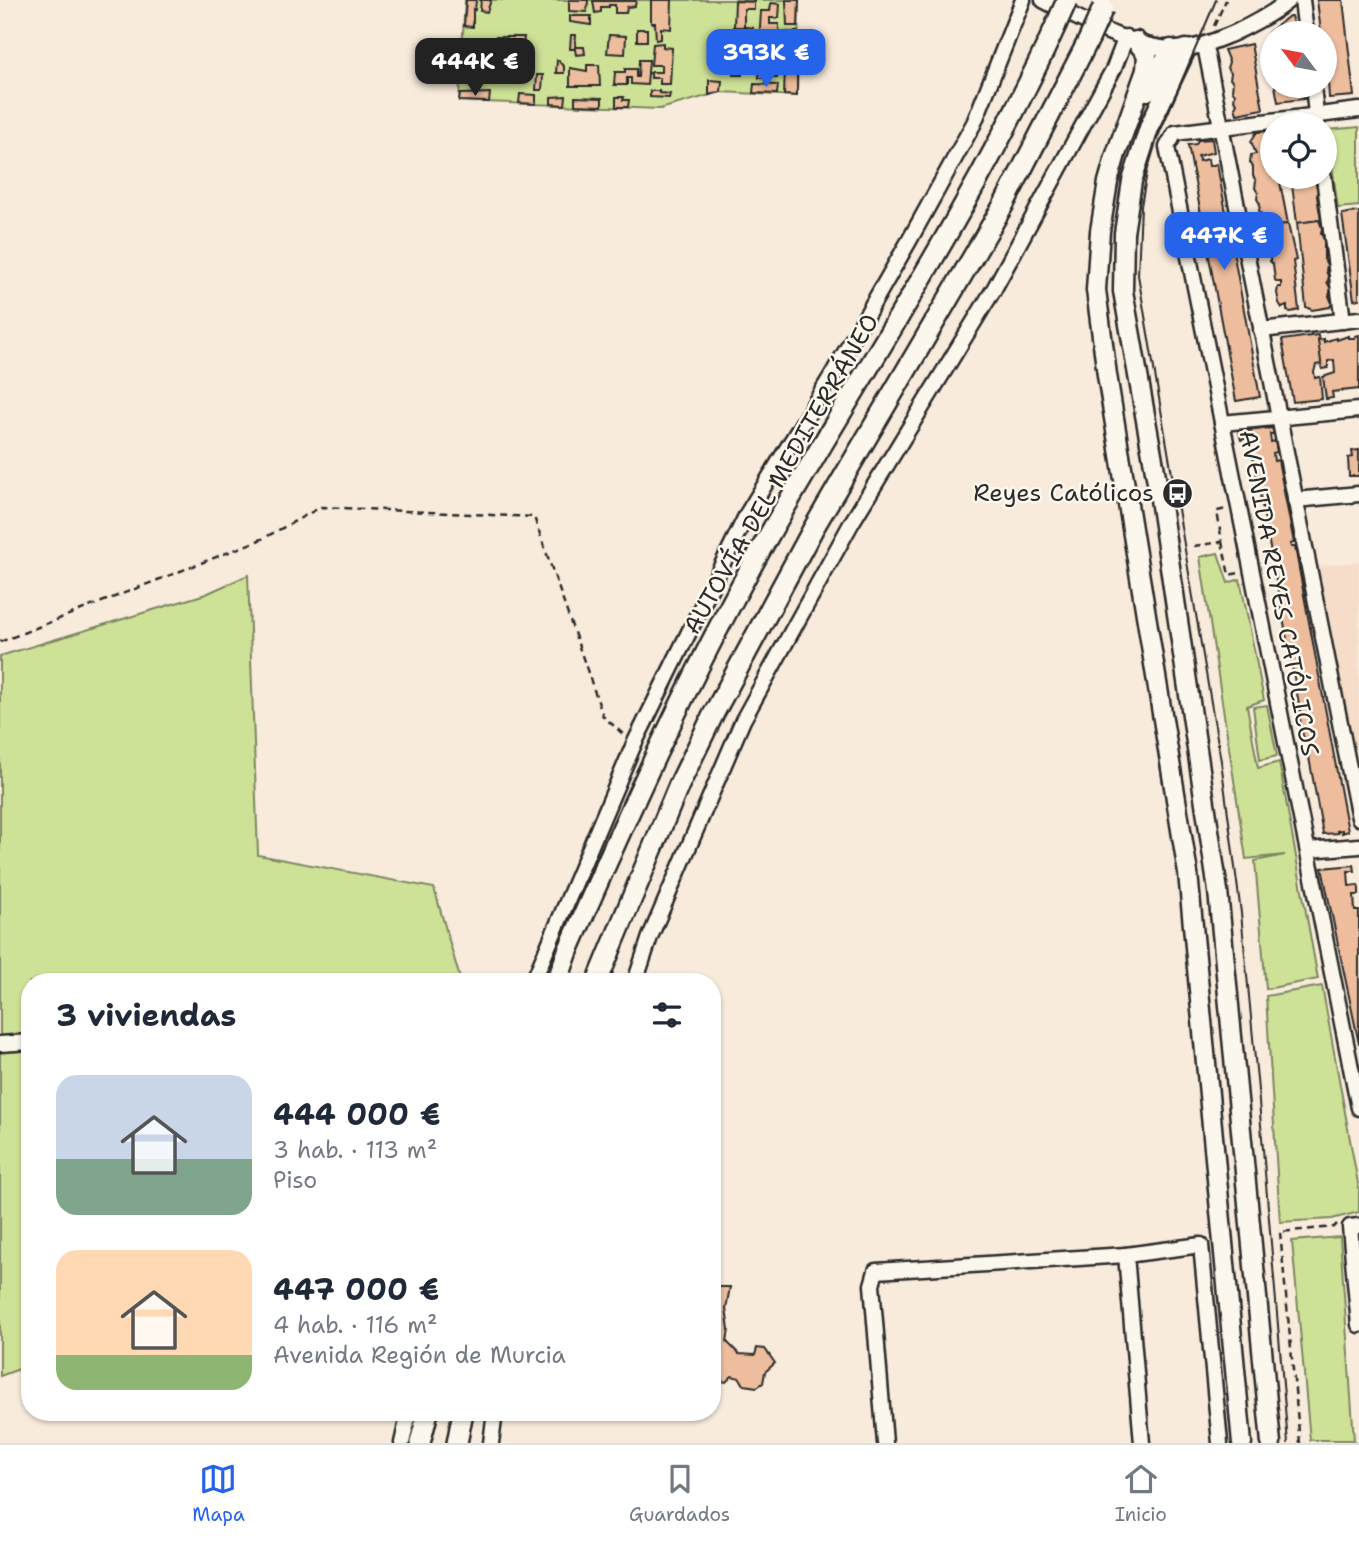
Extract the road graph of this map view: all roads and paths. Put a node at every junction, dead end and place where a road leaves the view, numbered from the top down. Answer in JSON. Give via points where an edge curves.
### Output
{"nodes":[{"id":1,"x":1023,"y":0,"type":"edge"},
{"id":2,"x":1043,"y":0,"type":"edge"},
{"id":3,"x":1067,"y":0,"type":"edge"},
{"id":4,"x":1226,"y":0,"type":"edge"},
{"id":5,"x":1289,"y":0,"type":"edge"},
{"id":6,"x":1302,"y":0,"type":"edge"},
{"id":7,"x":1104,"y":4,"type":"edge"},
{"id":8,"x":1305,"y":21,"type":"edge"},
{"id":9,"x":1131,"y":39,"type":"junction"},
{"id":10,"x":1205,"y":46,"type":"junction"},
{"id":11,"x":1179,"y":49,"type":"junction"},
{"id":12,"x":1359,"y":110,"type":"edge"},
{"id":13,"x":1337,"y":115,"type":"edge"},
{"id":14,"x":1260,"y":124,"type":"edge"},
{"id":15,"x":1126,"y":127,"type":"junction"},
{"id":16,"x":1220,"y":127,"type":"junction"},
{"id":17,"x":1326,"y":189,"type":"edge"},
{"id":18,"x":1359,"y":319,"type":"edge"},
{"id":19,"x":1343,"y":321,"type":"junction"},
{"id":20,"x":1261,"y":330,"type":"junction"},
{"id":21,"x":1359,"y":410,"type":"edge"},
{"id":22,"x":1279,"y":417,"type":"junction"},
{"id":23,"x":1222,"y":423,"type":"junction"},
{"id":24,"x":1359,"y":494,"type":"edge"},
{"id":25,"x":1295,"y":499,"type":"junction"},
{"id":26,"x":1239,"y":506,"type":"junction"},
{"id":27,"x":1222,"y":542,"type":"junction"},
{"id":28,"x":1194,"y":546,"type":"dead end"},
{"id":29,"x":1252,"y":571,"type":"junction"},
{"id":30,"x":0,"y":642,"type":"edge"},
{"id":31,"x":634,"y":744,"type":"junction"},
{"id":32,"x":1353,"y":759,"type":"edge"},
{"id":33,"x":1359,"y":818,"type":"edge"},
{"id":34,"x":1359,"y":846,"type":"edge"},
{"id":35,"x":1308,"y":850,"type":"junction"},
{"id":36,"x":537,"y":973,"type":"edge"},
{"id":37,"x":560,"y":973,"type":"edge"},
{"id":38,"x":601,"y":973,"type":"edge"},
{"id":39,"x":638,"y":973,"type":"edge"},
{"id":40,"x":21,"y":1043,"type":"edge"},
{"id":41,"x":0,"y":1044,"type":"edge"},
{"id":42,"x":1359,"y":1108,"type":"edge"},
{"id":43,"x":1351,"y":1224,"type":"edge"},
{"id":44,"x":1126,"y":1255,"type":"junction"},
{"id":45,"x":1359,"y":1325,"type":"edge"},
{"id":46,"x":407,"y":1421,"type":"edge"},
{"id":47,"x":426,"y":1421,"type":"edge"},
{"id":48,"x":462,"y":1421,"type":"edge"},
{"id":49,"x":494,"y":1421,"type":"edge"},
{"id":50,"x":402,"y":1443,"type":"edge"},
{"id":51,"x":420,"y":1443,"type":"edge"},
{"id":52,"x":457,"y":1443,"type":"edge"},
{"id":53,"x":491,"y":1443,"type":"edge"},
{"id":54,"x":885,"y":1443,"type":"edge"},
{"id":55,"x":1142,"y":1443,"type":"edge"},
{"id":56,"x":1220,"y":1443,"type":"edge"},
{"id":57,"x":1242,"y":1443,"type":"edge"},
{"id":58,"x":1271,"y":1443,"type":"edge"},
{"id":59,"x":1300,"y":1443,"type":"edge"}],
"edges":[{"from":1,"to":31,"type":"street","via":[[974,123],[858,331],[747,514]]},
{"from":2,"to":9,"type":"street"},
{"from":3,"to":37,"type":"highway","name":"AUTOVÍA DEL MEDITERRÁNEO","bridge":true,"via":[[1001,138],[772,531],[700,666],[644,778]]},
{"from":4,"to":10,"type":"path"},
{"from":5,"to":10,"type":"street"},
{"from":6,"to":8,"type":"street"},
{"from":7,"to":38,"type":"highway","bridge":true,"via":[[1004,204],[813,529],[714,713]]},
{"from":9,"to":11,"type":"street"},
{"from":9,"to":15,"type":"main road","via":[[1147,54]]},
{"from":9,"to":39,"type":"street","via":[[994,289],[852,522],[743,720]]},
{"from":10,"to":11,"type":"street"},
{"from":10,"to":16,"type":"street"},
{"from":11,"to":15,"type":"main road"},
{"from":11,"to":58,"type":"main road","via":[[1132,181],[1124,233],[1123,291],[1160,499],[1218,891]]},
{"from":12,"to":13,"type":"street"},
{"from":14,"to":16,"type":"street"},
{"from":15,"to":57,"type":"main road","via":[[1108,182],[1096,290],[1188,873]]},
{"from":16,"to":20,"type":"street"},
{"from":16,"to":23,"type":"street","name":"AVENIDA REYES CATÓLICOS","via":[[1175,133],[1167,147]]},
{"from":17,"to":19,"type":"street"},
{"from":18,"to":19,"type":"street"},
{"from":19,"to":20,"type":"street"},
{"from":20,"to":22,"type":"street"},
{"from":21,"to":22,"type":"street"},
{"from":22,"to":23,"type":"street"},
{"from":22,"to":25,"type":"street"},
{"from":23,"to":26,"type":"street","name":"AVENIDA REYES CATÓLICOS"},
{"from":24,"to":25,"type":"street"},
{"from":25,"to":32,"type":"street"},
{"from":26,"to":27,"type":"path","via":[[1217,511]]},
{"from":26,"to":29,"type":"street","name":"AVENIDA REYES CATÓLICOS"},
{"from":27,"to":28,"type":"path"},
{"from":27,"to":29,"type":"path","via":[[1229,575]]},
{"from":29,"to":35,"type":"street","name":"AVENIDA REYES CATÓLICOS"},
{"from":30,"to":31,"type":"path","via":[[262,539],[321,507],[534,517],[603,716]]},
{"from":31,"to":36,"type":"street"},
{"from":32,"to":33,"type":"street"},
{"from":34,"to":35,"type":"street"},
{"from":35,"to":42,"type":"street","name":"AVENIDA REYES CATÓLICOS"},
{"from":40,"to":41,"type":"street"},
{"from":43,"to":45,"type":"street"},
{"from":43,"to":59,"type":"path","via":[[1280,1232]]},
{"from":44,"to":54,"type":"street","via":[[876,1271],[872,1285]]},
{"from":44,"to":55,"type":"street"},
{"from":44,"to":56,"type":"street","via":[[1201,1245]]},
{"from":46,"to":50,"type":"street"},
{"from":47,"to":51,"type":"highway"},
{"from":48,"to":52,"type":"highway"},
{"from":49,"to":53,"type":"street"}]}
